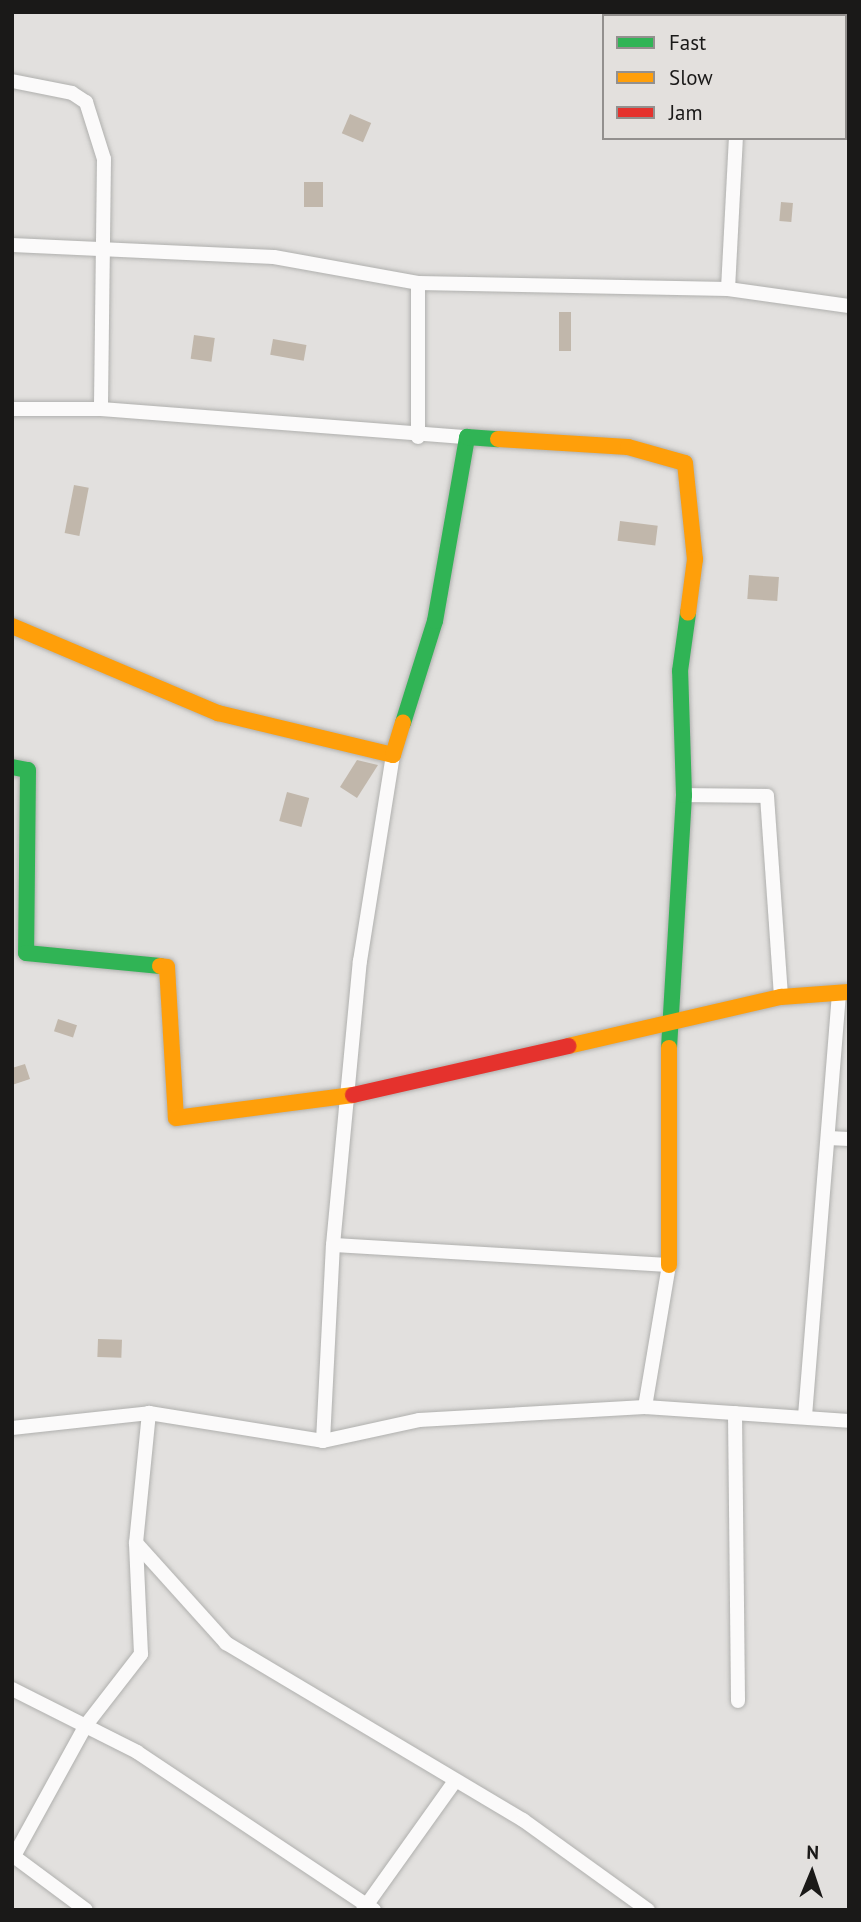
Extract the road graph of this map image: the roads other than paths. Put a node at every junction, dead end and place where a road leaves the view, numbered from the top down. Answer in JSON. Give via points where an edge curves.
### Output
{"nodes":[{"id":1,"x":12,"y":81,"type":"edge"},
{"id":2,"x":737,"y":140,"type":"edge"},
{"id":3,"x":12,"y":245,"type":"edge"},
{"id":4,"x":104,"y":247,"type":"junction"},
{"id":5,"x":418,"y":283,"type":"junction"},
{"id":6,"x":728,"y":289,"type":"junction"},
{"id":7,"x":849,"y":306,"type":"edge"},
{"id":8,"x":12,"y":409,"type":"edge"},
{"id":9,"x":102,"y":409,"type":"junction"},
{"id":10,"x":418,"y":437,"type":"junction"},
{"id":11,"x":467,"y":437,"type":"junction"},
{"id":12,"x":12,"y":626,"type":"edge"},
{"id":13,"x":393,"y":755,"type":"junction"},
{"id":14,"x":12,"y":767,"type":"edge"},
{"id":15,"x":684,"y":795,"type":"junction"},
{"id":16,"x":844,"y":993,"type":"edge"},
{"id":17,"x":781,"y":998,"type":"junction"},
{"id":18,"x":669,"y":1021,"type":"junction"},
{"id":19,"x":349,"y":1096,"type":"junction"},
{"id":20,"x":828,"y":1138,"type":"junction"},
{"id":21,"x":849,"y":1139,"type":"edge"},
{"id":22,"x":332,"y":1245,"type":"junction"},
{"id":23,"x":669,"y":1265,"type":"junction"},
{"id":24,"x":645,"y":1407,"type":"junction"},
{"id":25,"x":149,"y":1413,"type":"junction"},
{"id":26,"x":735,"y":1413,"type":"junction"},
{"id":27,"x":805,"y":1416,"type":"junction"},
{"id":28,"x":849,"y":1421,"type":"edge"},
{"id":29,"x":12,"y":1428,"type":"edge"},
{"id":30,"x":323,"y":1441,"type":"junction"},
{"id":31,"x":136,"y":1543,"type":"junction"},
{"id":32,"x":12,"y":1689,"type":"edge"},
{"id":33,"x":738,"y":1701,"type":"dead end"},
{"id":34,"x":86,"y":1725,"type":"junction"},
{"id":35,"x":455,"y":1781,"type":"junction"},
{"id":36,"x":13,"y":1856,"type":"edge"},
{"id":37,"x":368,"y":1908,"type":"edge"},
{"id":38,"x":86,"y":1910,"type":"edge"},
{"id":39,"x":648,"y":1910,"type":"edge"}],
"edges":[{"from":1,"to":4,"type":"street","via":[[72,93],[86,102],[104,159]]},
{"from":2,"to":6,"type":"street"},
{"from":3,"to":4,"type":"street"},
{"from":4,"to":5,"type":"street","via":[[274,257]]},
{"from":4,"to":9,"type":"street"},
{"from":5,"to":6,"type":"street"},
{"from":5,"to":10,"type":"street"},
{"from":6,"to":7,"type":"street"},
{"from":8,"to":9,"type":"street"},
{"from":9,"to":10,"type":"street"},
{"from":10,"to":11,"type":"street"},
{"from":11,"to":13,"type":"street","via":[[435,621]]},
{"from":11,"to":15,"type":"street","via":[[628,447],[685,463],[695,559],[680,671]]},
{"from":12,"to":13,"type":"street","via":[[218,713]]},
{"from":13,"to":19,"type":"street","via":[[377,831]]},
{"from":14,"to":19,"type":"street","via":[[28,770],[26,953],[167,967],[176,1118]]},
{"from":15,"to":17,"type":"street","via":[[767,796]]},
{"from":15,"to":18,"type":"street"},
{"from":16,"to":17,"type":"street"},
{"from":16,"to":20,"type":"street"},
{"from":17,"to":18,"type":"street"},
{"from":18,"to":19,"type":"street"},
{"from":18,"to":23,"type":"street"},
{"from":19,"to":22,"type":"street"},
{"from":20,"to":21,"type":"street"},
{"from":20,"to":27,"type":"street"},
{"from":22,"to":23,"type":"street"},
{"from":22,"to":30,"type":"street"},
{"from":23,"to":24,"type":"street"},
{"from":24,"to":26,"type":"street"},
{"from":24,"to":30,"type":"street","via":[[419,1420]]},
{"from":25,"to":29,"type":"street"},
{"from":25,"to":30,"type":"street"},
{"from":25,"to":31,"type":"street"},
{"from":26,"to":27,"type":"street"},
{"from":26,"to":33,"type":"street"},
{"from":27,"to":28,"type":"street"},
{"from":31,"to":34,"type":"street","via":[[141,1654]]},
{"from":31,"to":35,"type":"street","via":[[226,1643]]},
{"from":32,"to":34,"type":"street"},
{"from":34,"to":36,"type":"street"},
{"from":34,"to":37,"type":"street","via":[[137,1752]]},
{"from":35,"to":37,"type":"street"},
{"from":35,"to":39,"type":"street","via":[[523,1820]]},
{"from":36,"to":38,"type":"street"}]}
